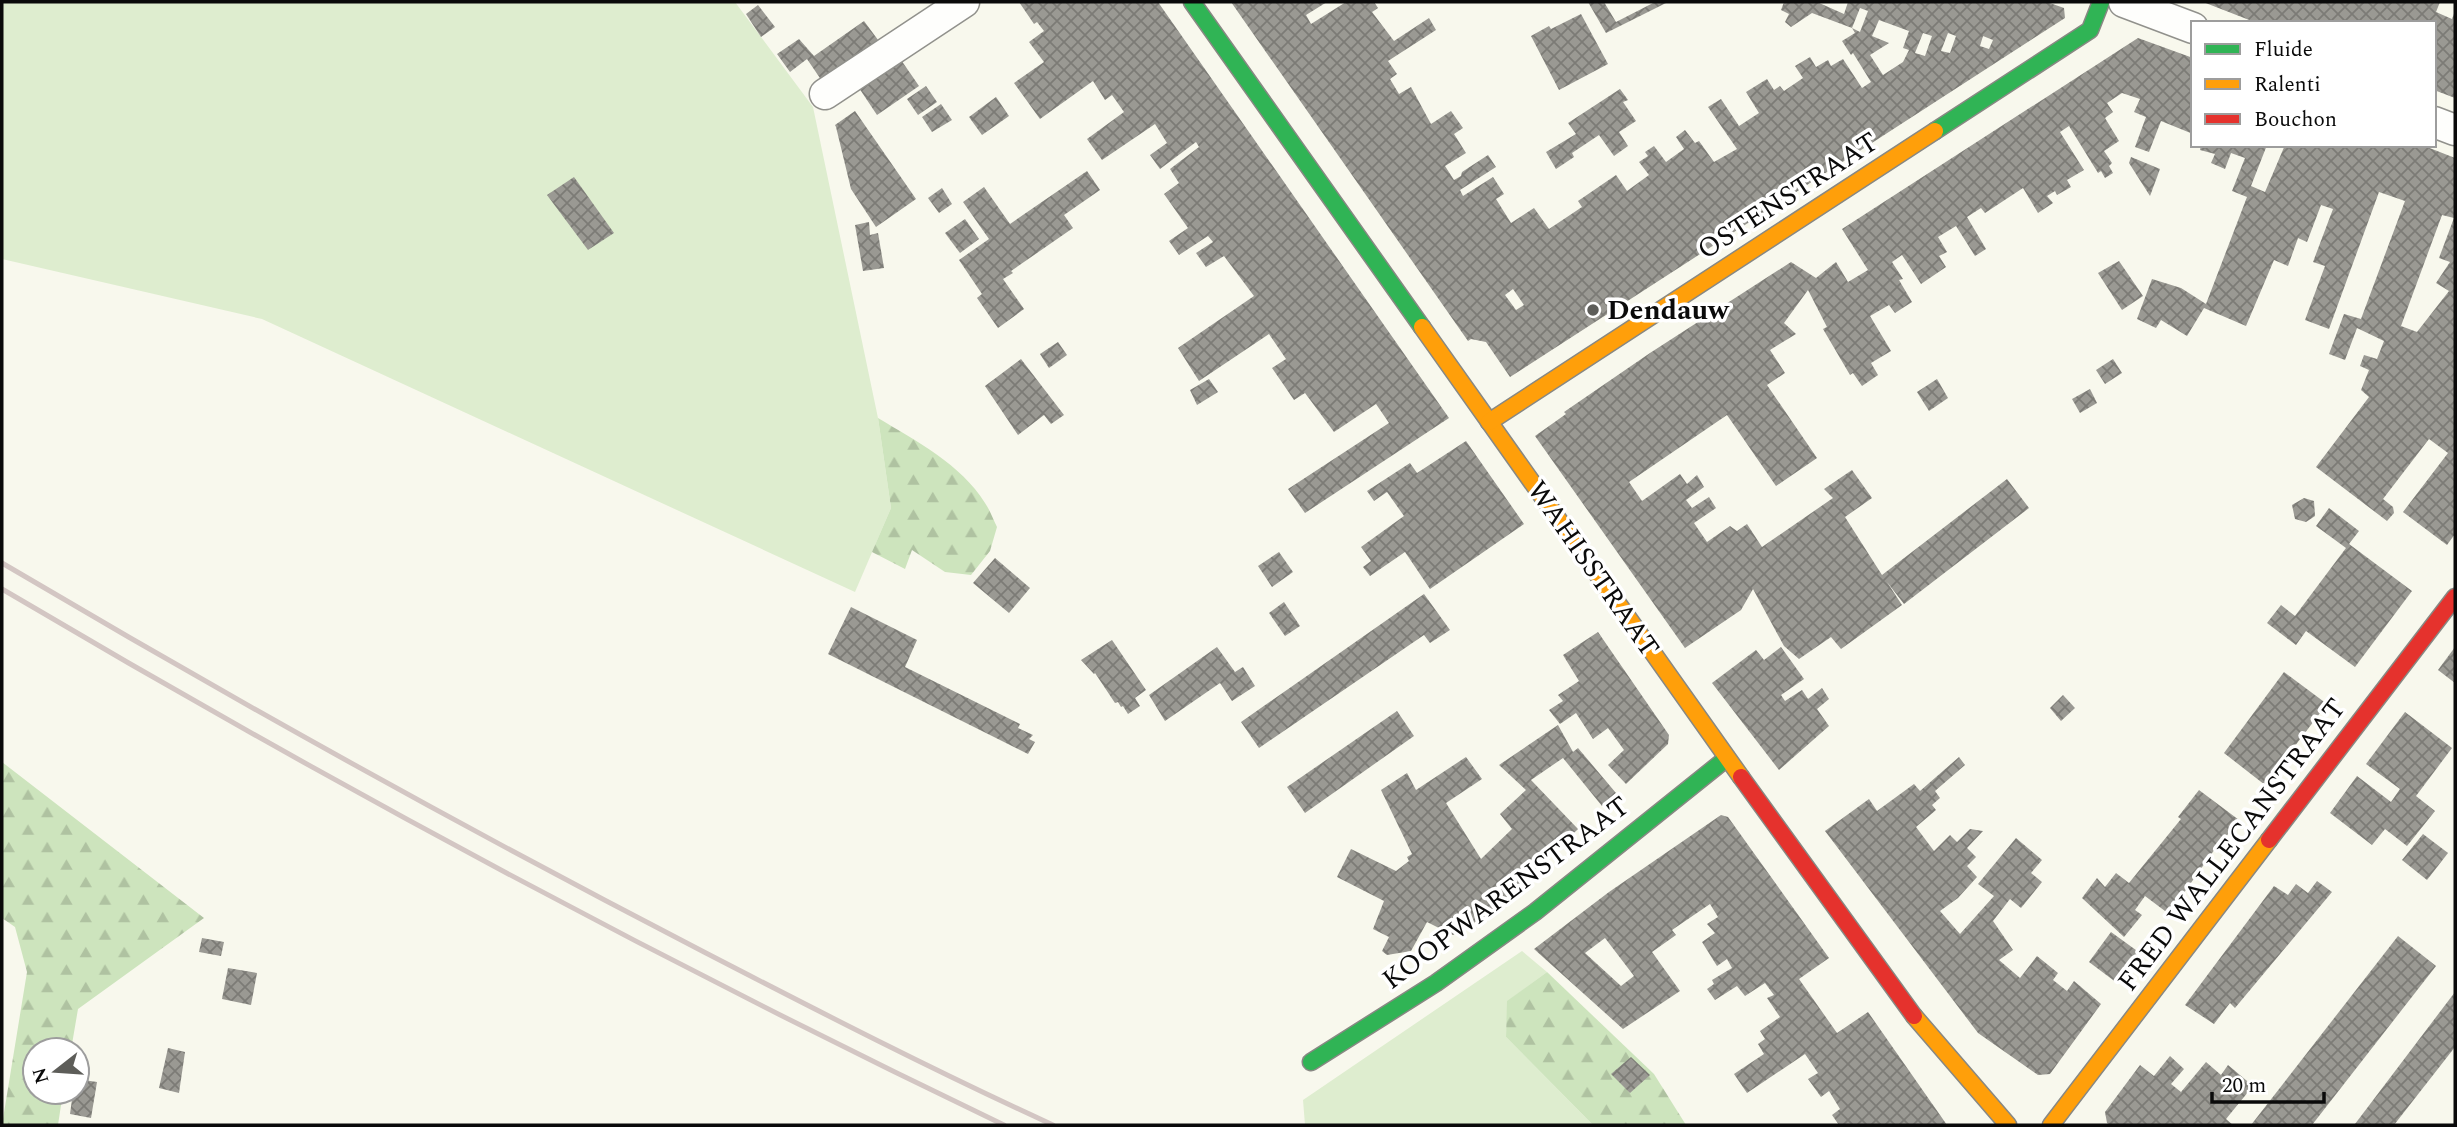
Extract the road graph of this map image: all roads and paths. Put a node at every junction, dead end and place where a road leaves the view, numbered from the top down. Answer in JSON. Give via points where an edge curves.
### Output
{"nodes":[{"id":1,"x":964,"y":2,"type":"edge"},
{"id":2,"x":1192,"y":2,"type":"edge"},
{"id":3,"x":2101,"y":2,"type":"edge"},
{"id":4,"x":2124,"y":2,"type":"edge"},
{"id":5,"x":2191,"y":27,"type":"edge"},
{"id":6,"x":825,"y":94,"type":"dead end"},
{"id":7,"x":2436,"y":123,"type":"edge"},
{"id":8,"x":2455,"y":130,"type":"edge"},
{"id":9,"x":1489,"y":422,"type":"junction"},
{"id":10,"x":2455,"y":597,"type":"edge"},
{"id":11,"x":1727,"y":758,"type":"junction"},
{"id":12,"x":1311,"y":1062,"type":"dead end"},
{"id":13,"x":2008,"y":1125,"type":"edge"},
{"id":14,"x":2051,"y":1125,"type":"edge"}],
"edges":[{"from":1,"to":6,"type":"street"},
{"from":2,"to":9,"type":"street","name":"WAHISSTRAAT"},
{"from":3,"to":9,"type":"street","name":"OSTENSTRAAT","via":[[2090,30]]},
{"from":4,"to":5,"type":"street"},
{"from":7,"to":8,"type":"street"},
{"from":9,"to":11,"type":"street","name":"WAHISSTRAAT"},
{"from":10,"to":14,"type":"street","name":"FRED WALLECANSTRAAT"},
{"from":11,"to":12,"type":"street","name":"KOOPWARENSTRAAT","via":[[1535,912],[1436,983]]},
{"from":11,"to":13,"type":"street","name":"WAHISSTRAAT","via":[[1913,1015]]}]}
